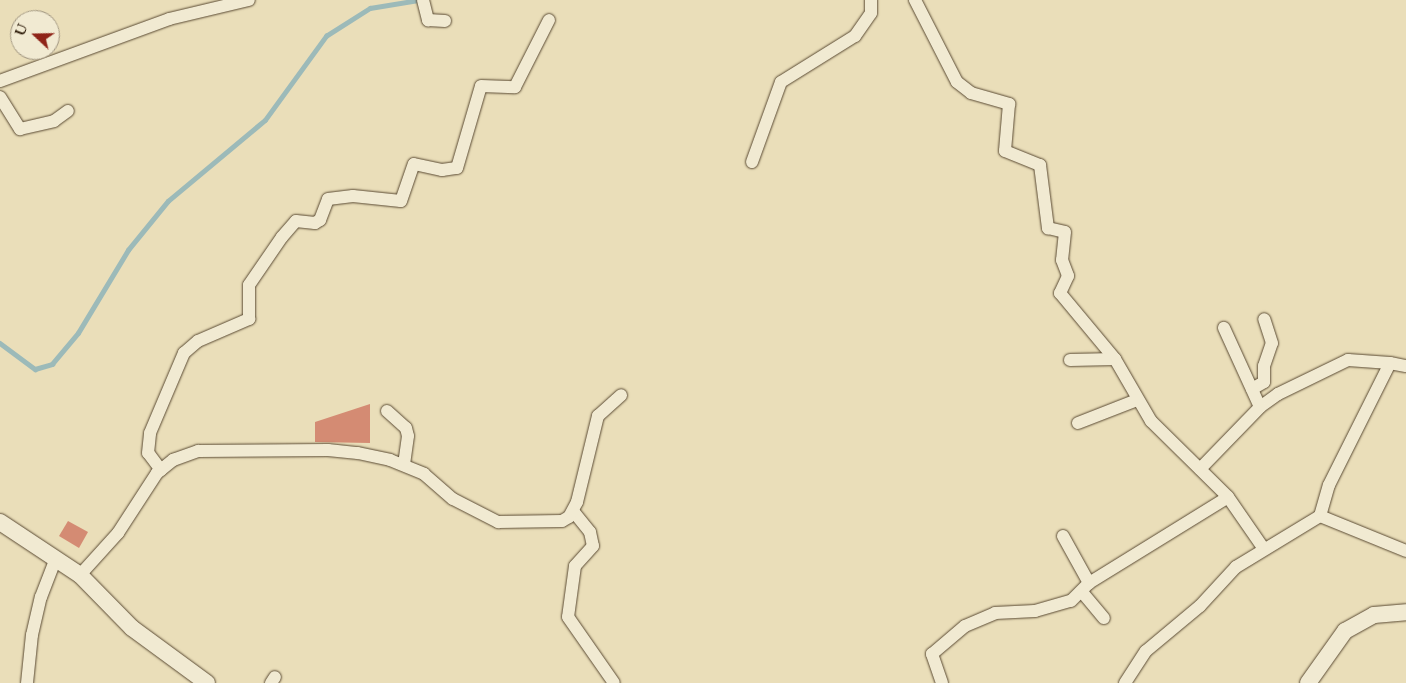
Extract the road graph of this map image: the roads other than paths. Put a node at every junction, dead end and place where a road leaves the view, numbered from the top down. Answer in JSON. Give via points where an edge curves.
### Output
{"nodes":[{"id":1,"x":249,"y":0,"type":"edge"},
{"id":2,"x":871,"y":0,"type":"edge"},
{"id":3,"x":915,"y":0,"type":"edge"},
{"id":4,"x":216,"y":3,"type":"edge"},
{"id":5,"x":425,"y":3,"type":"edge"},
{"id":6,"x":549,"y":20,"type":"dead end"},
{"id":7,"x":446,"y":21,"type":"dead end"},
{"id":8,"x":0,"y":81,"type":"edge"},
{"id":9,"x":0,"y":97,"type":"edge"},
{"id":10,"x":68,"y":111,"type":"dead end"},
{"id":11,"x":752,"y":162,"type":"dead end"},
{"id":12,"x":1264,"y":319,"type":"dead end"},
{"id":13,"x":1224,"y":328,"type":"dead end"},
{"id":14,"x":1115,"y":359,"type":"junction"},
{"id":15,"x":1070,"y":360,"type":"dead end"},
{"id":16,"x":1390,"y":363,"type":"junction"},
{"id":17,"x":1406,"y":366,"type":"edge"},
{"id":18,"x":1252,"y":389,"type":"junction"},
{"id":19,"x":621,"y":394,"type":"dead end"},
{"id":20,"x":1137,"y":400,"type":"junction"},
{"id":21,"x":1260,"y":407,"type":"junction"},
{"id":22,"x":387,"y":410,"type":"dead end"},
{"id":23,"x":1078,"y":423,"type":"dead end"},
{"id":24,"x":404,"y":465,"type":"junction"},
{"id":25,"x":1200,"y":469,"type":"junction"},
{"id":26,"x":161,"y":470,"type":"junction"},
{"id":27,"x":1228,"y":497,"type":"junction"},
{"id":28,"x":573,"y":511,"type":"junction"},
{"id":29,"x":1320,"y":516,"type":"junction"},
{"id":30,"x":0,"y":522,"type":"edge"},
{"id":31,"x":1062,"y":536,"type":"dead end"},
{"id":32,"x":1264,"y":549,"type":"junction"},
{"id":33,"x":1406,"y":551,"type":"edge"},
{"id":34,"x":56,"y":558,"type":"junction"},
{"id":35,"x":80,"y":575,"type":"junction"},
{"id":36,"x":1086,"y":588,"type":"junction"},
{"id":37,"x":1406,"y":612,"type":"edge"},
{"id":38,"x":1104,"y":618,"type":"dead end"},
{"id":39,"x":27,"y":683,"type":"edge"},
{"id":40,"x":207,"y":683,"type":"edge"},
{"id":41,"x":614,"y":683,"type":"edge"},
{"id":42,"x":942,"y":683,"type":"edge"},
{"id":43,"x":1126,"y":683,"type":"edge"},
{"id":44,"x":1308,"y":683,"type":"edge"}],
"edges":[{"from":1,"to":4,"type":"street"},
{"from":2,"to":11,"type":"street","via":[[871,13],[856,36],[781,82]]},
{"from":3,"to":14,"type":"street","via":[[957,82],[971,93],[1009,104],[1003,147],[1040,165],[1048,228],[1065,232],[1062,260],[1068,276],[1060,291]]},
{"from":4,"to":8,"type":"street"},
{"from":5,"to":7,"type":"street","via":[[428,20]]},
{"from":6,"to":26,"type":"street","via":[[515,87],[481,86],[457,168],[442,170],[414,164],[401,201],[353,196],[328,199],[320,220],[315,223],[296,221],[282,237],[249,285],[249,319],[198,341],[184,353],[150,433],[148,453]]},
{"from":9,"to":10,"type":"street","via":[[20,129],[54,121]]},
{"from":12,"to":18,"type":"street","via":[[1272,343],[1264,366],[1265,379]]},
{"from":13,"to":18,"type":"street"},
{"from":14,"to":15,"type":"street"},
{"from":14,"to":20,"type":"street"},
{"from":16,"to":17,"type":"street"},
{"from":16,"to":21,"type":"street","via":[[1348,360],[1278,394]]},
{"from":16,"to":29,"type":"street","via":[[1329,485]]},
{"from":18,"to":21,"type":"street"},
{"from":19,"to":28,"type":"street","via":[[598,416]]},
{"from":20,"to":23,"type":"street"},
{"from":20,"to":25,"type":"street","via":[[1151,421]]},
{"from":21,"to":25,"type":"street"},
{"from":22,"to":24,"type":"street","via":[[408,436]]},
{"from":24,"to":26,"type":"street","via":[[328,450],[198,451],[173,460]]},
{"from":24,"to":28,"type":"street","via":[[424,474],[453,499],[498,522],[562,521]]},
{"from":25,"to":27,"type":"street"},
{"from":26,"to":35,"type":"street","via":[[143,490],[118,533]]},
{"from":27,"to":32,"type":"street"},
{"from":27,"to":36,"type":"street"},
{"from":28,"to":41,"type":"street","via":[[590,532],[592,546],[575,566],[568,617]]},
{"from":29,"to":32,"type":"street"},
{"from":29,"to":33,"type":"street"},
{"from":30,"to":34,"type":"street"},
{"from":31,"to":36,"type":"street"},
{"from":32,"to":43,"type":"street","via":[[1236,567],[1200,606],[1146,651]]},
{"from":34,"to":35,"type":"street"},
{"from":34,"to":39,"type":"street","via":[[41,597],[32,634]]},
{"from":35,"to":40,"type":"street","via":[[132,628]]},
{"from":36,"to":38,"type":"street"},
{"from":36,"to":42,"type":"street","via":[[1071,601],[995,613],[965,626],[941,642],[932,654]]},
{"from":37,"to":44,"type":"street","via":[[1374,614],[1345,631]]}]}
